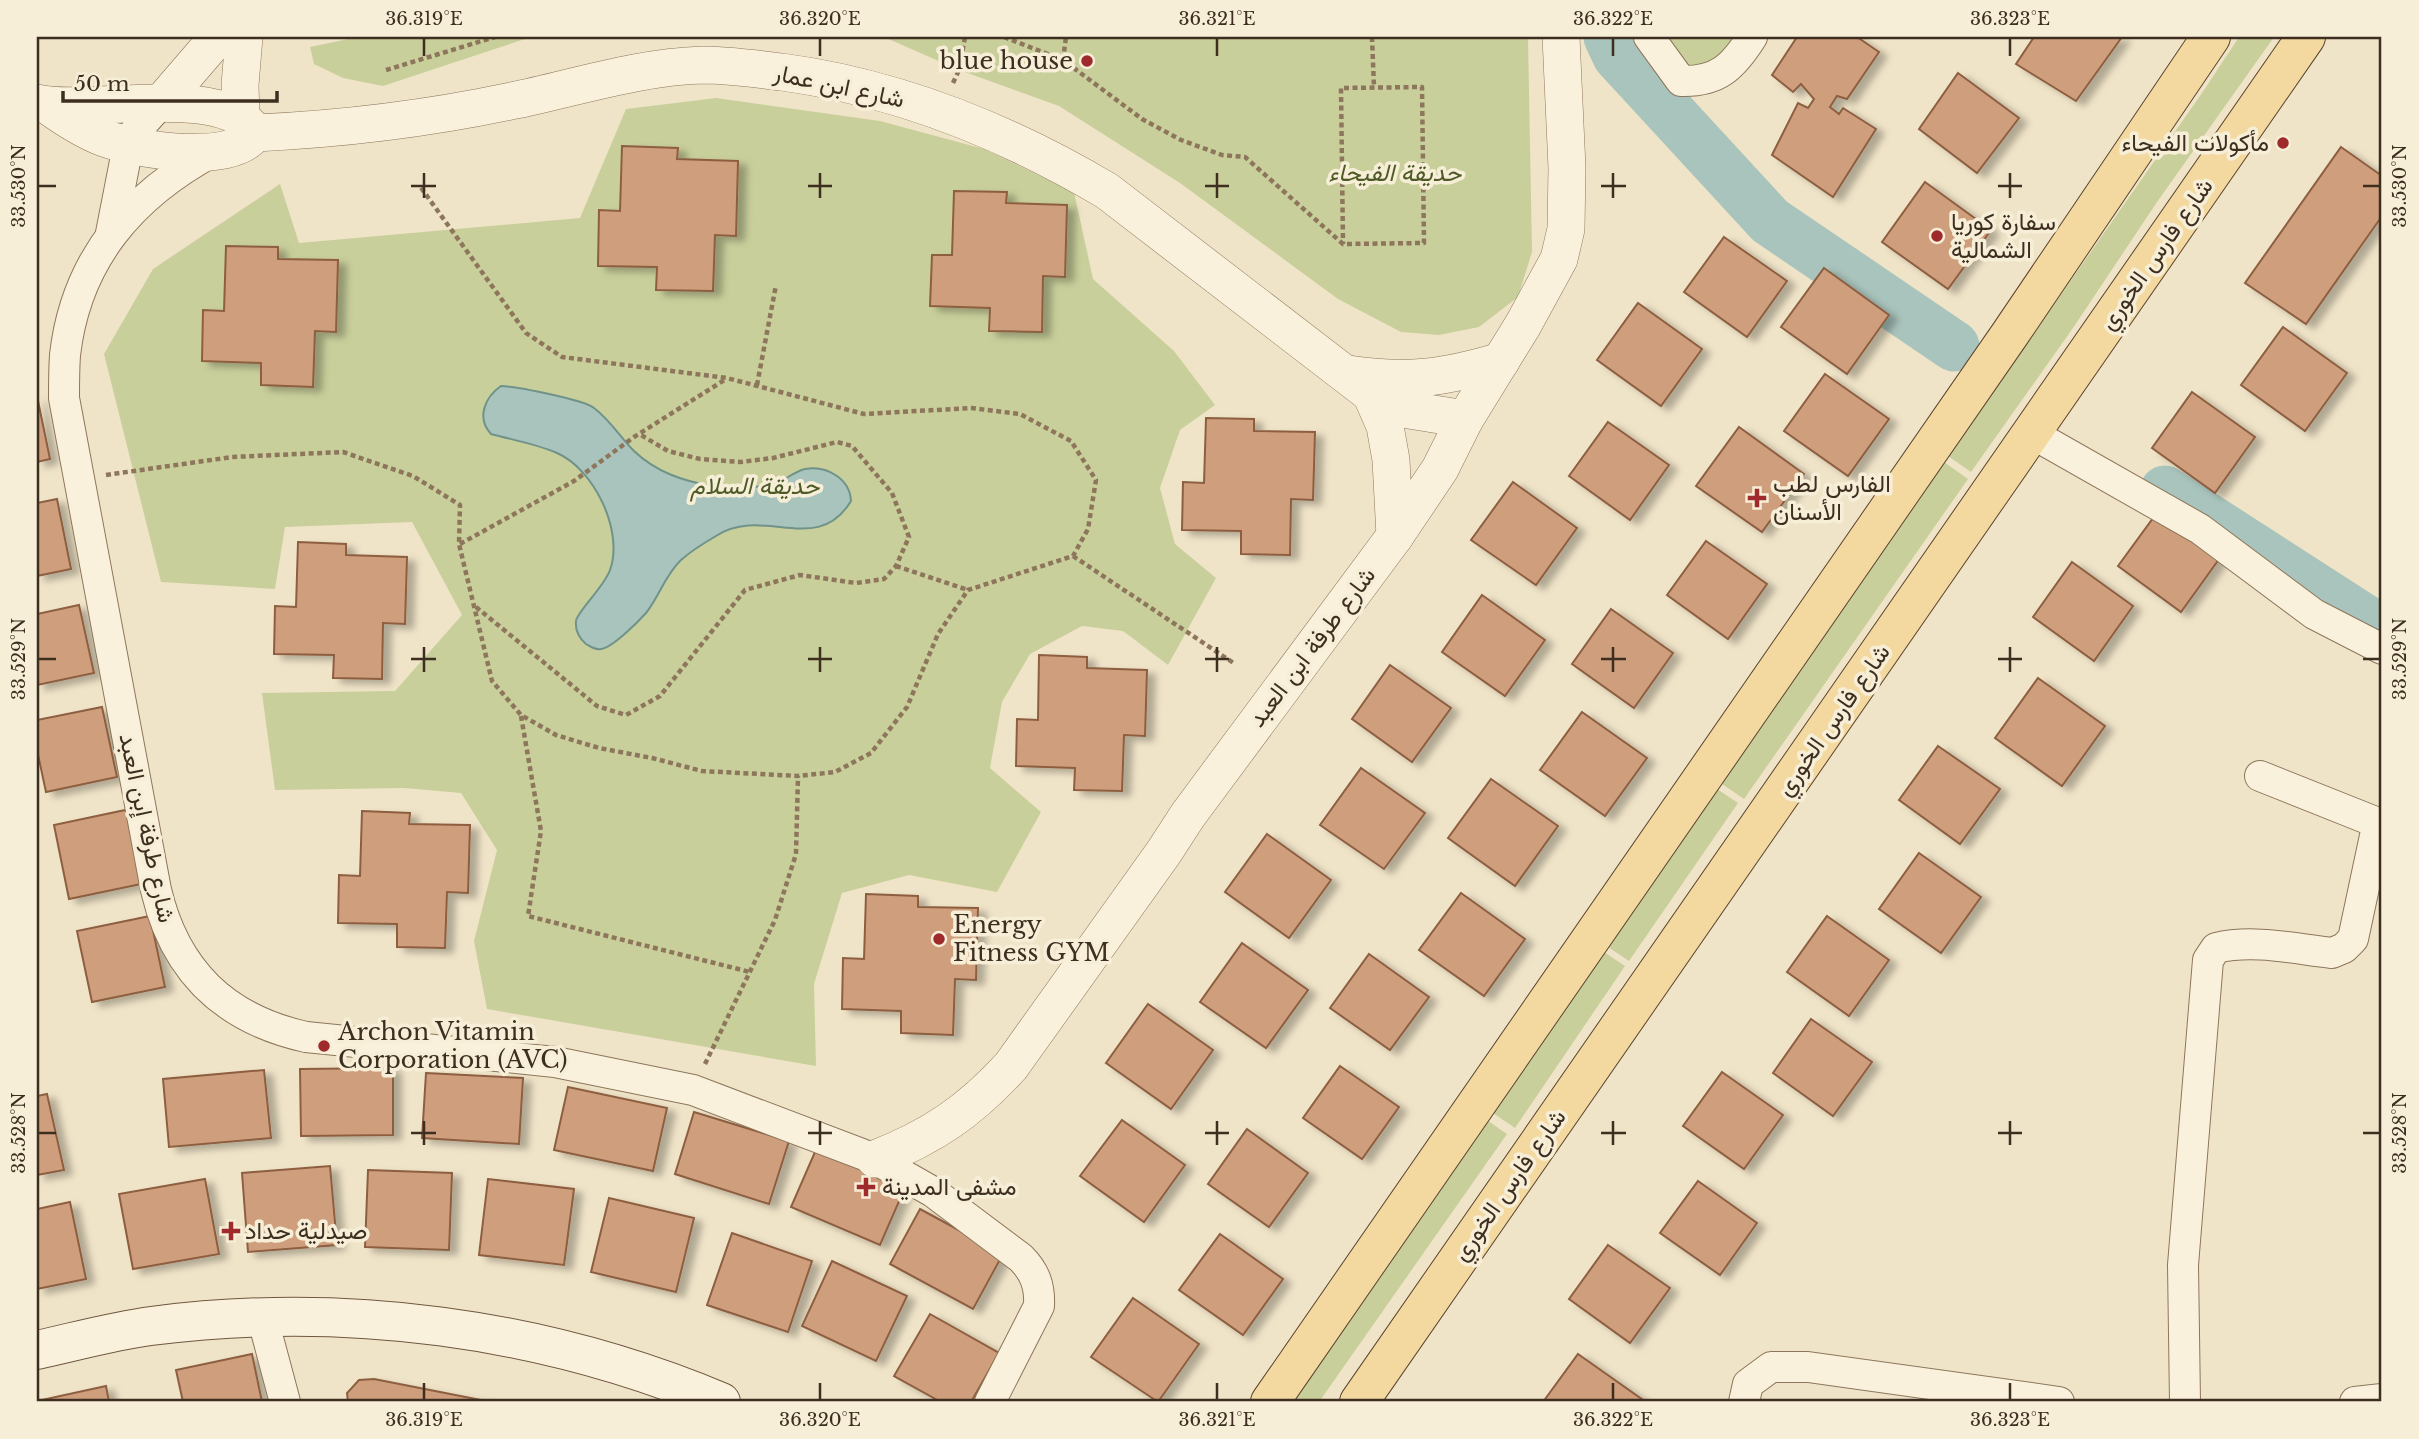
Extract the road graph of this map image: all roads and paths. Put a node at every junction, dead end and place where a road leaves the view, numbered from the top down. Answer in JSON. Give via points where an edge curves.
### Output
{"nodes":[{"id":1,"x":218,"y":37,"type":"edge"},
{"id":2,"x":244,"y":37,"type":"edge"},
{"id":3,"x":495,"y":37,"type":"edge"},
{"id":4,"x":965,"y":37,"type":"edge"},
{"id":5,"x":1004,"y":37,"type":"edge"},
{"id":6,"x":1066,"y":37,"type":"edge"},
{"id":7,"x":1371,"y":37,"type":"edge"},
{"id":8,"x":1561,"y":37,"type":"edge"},
{"id":9,"x":1649,"y":37,"type":"edge"},
{"id":10,"x":1752,"y":37,"type":"edge"},
{"id":11,"x":2211,"y":37,"type":"edge"},
{"id":12,"x":2306,"y":37,"type":"edge"},
{"id":13,"x":1063,"y":60,"type":"junction"},
{"id":14,"x":386,"y":70,"type":"dead end"},
{"id":15,"x":1374,"y":87,"type":"junction"},
{"id":16,"x":162,"y":102,"type":"junction"},
{"id":17,"x":42,"y":104,"type":"edge"},
{"id":18,"x":941,"y":110,"type":"junction"},
{"id":19,"x":248,"y":125,"type":"junction"},
{"id":20,"x":128,"y":146,"type":"junction"},
{"id":21,"x":214,"y":151,"type":"junction"},
{"id":22,"x":419,"y":185,"type":"dead end"},
{"id":23,"x":111,"y":233,"type":"junction"},
{"id":24,"x":1343,"y":243,"type":"junction"},
{"id":25,"x":776,"y":285,"type":"dead end"},
{"id":26,"x":1501,"y":361,"type":"junction"},
{"id":27,"x":727,"y":379,"type":"junction"},
{"id":28,"x":1359,"y":384,"type":"junction"},
{"id":29,"x":757,"y":385,"type":"junction"},
{"id":30,"x":1465,"y":419,"type":"junction"},
{"id":31,"x":2031,"y":433,"type":"junction"},
{"id":32,"x":641,"y":435,"type":"junction"},
{"id":33,"x":79,"y":479,"type":"junction"},
{"id":34,"x":1395,"y":536,"type":"junction"},
{"id":35,"x":459,"y":544,"type":"junction"},
{"id":36,"x":1073,"y":556,"type":"junction"},
{"id":37,"x":896,"y":566,"type":"junction"},
{"id":38,"x":968,"y":590,"type":"junction"},
{"id":39,"x":475,"y":607,"type":"junction"},
{"id":40,"x":2382,"y":649,"type":"edge"},
{"id":41,"x":1235,"y":664,"type":"dead end"},
{"id":42,"x":521,"y":715,"type":"junction"},
{"id":43,"x":798,"y":776,"type":"junction"},
{"id":44,"x":2260,"y":776,"type":"dead end"},
{"id":45,"x":750,"y":972,"type":"junction"},
{"id":46,"x":693,"y":1090,"type":"junction"},
{"id":47,"x":874,"y":1159,"type":"junction"},
{"id":48,"x":262,"y":1316,"type":"junction"},
{"id":49,"x":37,"y":1350,"type":"edge"},
{"id":50,"x":2382,"y":1399,"type":"edge"},
{"id":51,"x":285,"y":1402,"type":"edge"},
{"id":52,"x":721,"y":1402,"type":"edge"},
{"id":53,"x":990,"y":1402,"type":"edge"},
{"id":54,"x":1270,"y":1402,"type":"edge"},
{"id":55,"x":1359,"y":1402,"type":"edge"},
{"id":56,"x":1744,"y":1402,"type":"edge"},
{"id":57,"x":2059,"y":1402,"type":"edge"},
{"id":58,"x":2185,"y":1402,"type":"edge"},
{"id":59,"x":2355,"y":1402,"type":"edge"}],
"edges":[{"from":1,"to":16,"type":"street"},
{"from":2,"to":19,"type":"street","via":[[240,85]]},
{"from":3,"to":14,"type":"path"},
{"from":4,"to":18,"type":"path","via":[[959,70]]},
{"from":5,"to":13,"type":"path"},
{"from":6,"to":13,"type":"path"},
{"from":7,"to":15,"type":"path"},
{"from":8,"to":26,"type":"street","name":"شارع طرفة ابن العبد","via":[[1566,229],[1559,259]]},
{"from":9,"to":10,"type":"street","via":[[1681,81],[1701,82],[1739,58]]},
{"from":11,"to":54,"type":"main road"},
{"from":12,"to":31,"type":"main road","name":"شارع فارس الخوري"},
{"from":13,"to":24,"type":"path","via":[[1142,120],[1202,149],[1245,157]]},
{"from":15,"to":24,"type":"path","via":[[1341,88]]},
{"from":15,"to":24,"type":"path","via":[[1422,87],[1424,243]]},
{"from":16,"to":17,"type":"street","name":"شارع ابن عمار"},
{"from":16,"to":19,"type":"street","name":"شارع ابن عمار","via":[[211,107]]},
{"from":16,"to":20,"type":"street","name":"شارع طرفة إبن العبد"},
{"from":17,"to":20,"type":"street","name":"شارع ابن عمار","via":[[83,129]]},
{"from":18,"to":19,"type":"street","name":"شارع ابن عمار","via":[[810,76],[704,65],[628,74],[395,122],[314,130]]},
{"from":18,"to":28,"type":"street","name":"شارع ابن عمار","via":[[1014,139],[1107,191]]},
{"from":19,"to":21,"type":"street","name":"شارع ابن عمار","via":[[249,141]]},
{"from":20,"to":21,"type":"street","name":"شارع ابن عمار"},
{"from":20,"to":23,"type":"street","name":"شارع طرفة إبن العبد"},
{"from":21,"to":23,"type":"street","name":"شارع طرفة إبن العبد","via":[[158,186]]},
{"from":22,"to":27,"type":"path","via":[[526,334],[562,357]]},
{"from":23,"to":33,"type":"street","name":"شارع طرفة إبن العبد","via":[[74,312],[65,354],[64,398]]},
{"from":25,"to":29,"type":"path"},
{"from":26,"to":28,"type":"street","via":[[1434,377]]},
{"from":26,"to":30,"type":"street","name":"شارع طرفة ابن العبد"},
{"from":27,"to":29,"type":"path"},
{"from":27,"to":32,"type":"path"},
{"from":28,"to":30,"type":"street","name":"شارع ابن عمار","via":[[1403,409]]},
{"from":28,"to":34,"type":"street","via":[[1385,426]]},
{"from":29,"to":36,"type":"path","via":[[864,414],[971,408],[1020,414],[1071,441],[1096,480],[1088,528]]},
{"from":30,"to":34,"type":"street","name":"شارع طرفة ابن العبد","via":[[1440,469]]},
{"from":31,"to":40,"type":"street","via":[[2200,529],[2314,614]]},
{"from":31,"to":55,"type":"main road","name":"شارع فارس الخوري"},
{"from":32,"to":35,"type":"path","via":[[573,481]]},
{"from":32,"to":37,"type":"path","via":[[668,451],[740,462],[837,442],[852,446],[892,493],[909,537]]},
{"from":33,"to":35,"type":"path","via":[[232,457],[343,452],[413,475],[460,505]]},
{"from":33,"to":46,"type":"street","name":"شارع طرفة إبن العبد","via":[[156,890],[171,937],[216,996],[236,1011],[306,1037],[555,1062]]},
{"from":34,"to":47,"type":"street","name":"شارع طرفة ابن العبد","via":[[1188,815],[1011,1066],[980,1098],[936,1131]]},
{"from":35,"to":39,"type":"path"},
{"from":36,"to":38,"type":"path"},
{"from":36,"to":41,"type":"path"},
{"from":37,"to":38,"type":"path"},
{"from":37,"to":39,"type":"path","via":[[884,579],[874,581],[800,575],[745,590],[660,696],[626,715],[597,706]]},
{"from":38,"to":43,"type":"path","via":[[938,634],[907,707],[871,754],[835,772]]},
{"from":39,"to":42,"type":"path","via":[[492,681]]},
{"from":42,"to":43,"type":"path","via":[[556,736],[702,771]]},
{"from":42,"to":45,"type":"path","via":[[541,831],[528,916]]},
{"from":43,"to":45,"type":"path","via":[[796,854],[775,920]]},
{"from":44,"to":58,"type":"street","via":[[2373,821],[2376,831],[2353,939],[2344,948],[2332,953],[2252,944],[2227,946],[2216,948],[2208,960],[2183,1265]]},
{"from":45,"to":46,"type":"path"},
{"from":46,"to":47,"type":"street","name":"شارع طرفة إبن العبد"},
{"from":47,"to":53,"type":"street","name":"شارع طرفة إبن العبد","via":[[933,1192],[1030,1267],[1040,1292],[1039,1306]]},
{"from":48,"to":49,"type":"main road","via":[[148,1326]]},
{"from":48,"to":51,"type":"street"},
{"from":48,"to":52,"type":"main road","via":[[349,1317],[521,1340],[605,1360]]},
{"from":50,"to":59,"type":"street"},
{"from":56,"to":57,"type":"street","via":[[1748,1384],[1771,1367],[1808,1367]]}]}
